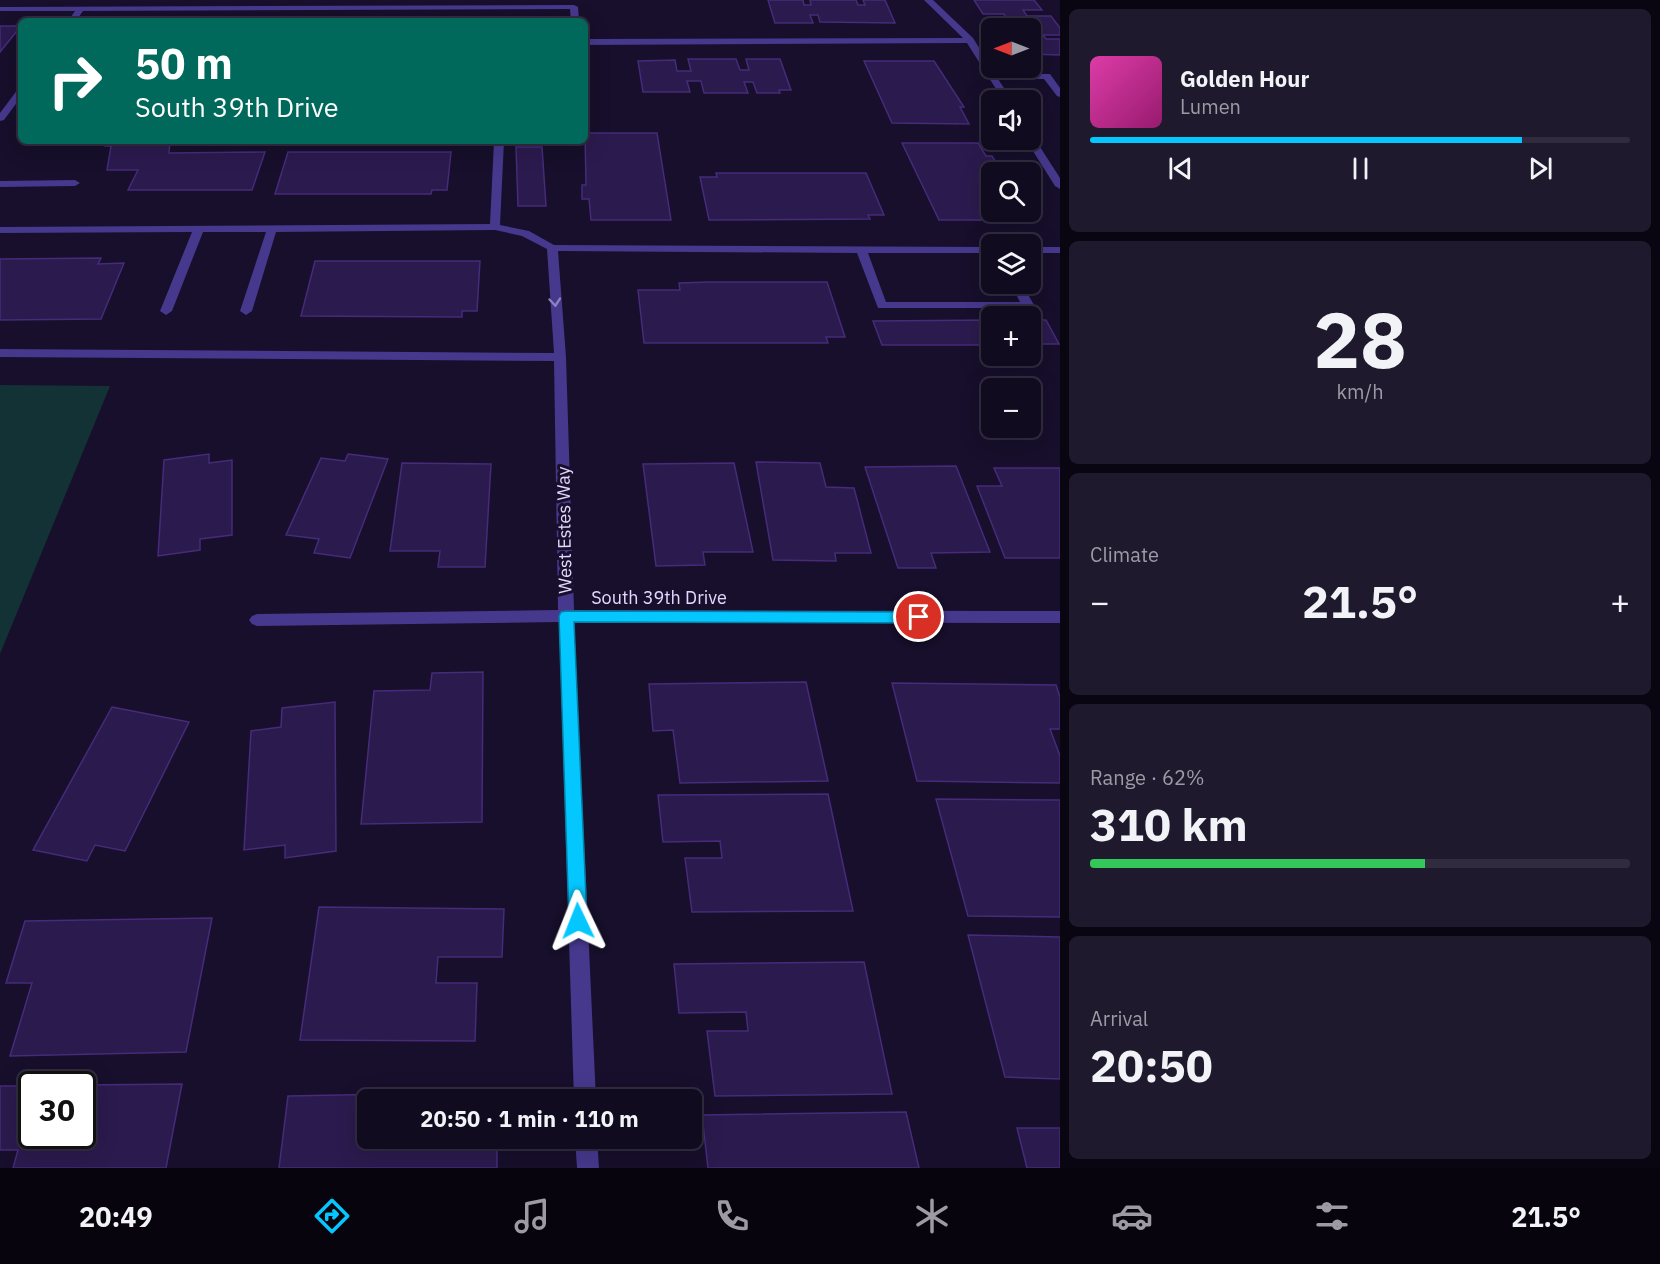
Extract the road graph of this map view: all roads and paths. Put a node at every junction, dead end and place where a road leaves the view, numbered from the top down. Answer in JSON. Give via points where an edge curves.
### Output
{"nodes":[{"id":1,"x":928,"y":0,"type":"edge"},
{"id":2,"x":279,"y":8,"type":"junction"},
{"id":3,"x":0,"y":9,"type":"edge"},
{"id":4,"x":81,"y":9,"type":"junction"},
{"id":5,"x":74,"y":18,"type":"edge"},
{"id":6,"x":275,"y":18,"type":"edge"},
{"id":7,"x":575,"y":18,"type":"edge"},
{"id":8,"x":970,"y":40,"type":"junction"},
{"id":9,"x":588,"y":42,"type":"edge"},
{"id":10,"x":981,"y":58,"type":"edge"},
{"id":11,"x":1041,"y":76,"type":"edge"},
{"id":12,"x":1060,"y":94,"type":"edge"},
{"id":13,"x":18,"y":95,"type":"edge"},
{"id":14,"x":0,"y":119,"type":"edge"},
{"id":15,"x":499,"y":144,"type":"edge"},
{"id":16,"x":1038,"y":150,"type":"edge"},
{"id":17,"x":75,"y":183,"type":"dead end"},
{"id":18,"x":0,"y":184,"type":"edge"},
{"id":19,"x":1060,"y":186,"type":"edge"},
{"id":20,"x":495,"y":227,"type":"junction"},
{"id":21,"x":199,"y":228,"type":"junction"},
{"id":22,"x":272,"y":228,"type":"junction"},
{"id":23,"x":0,"y":230,"type":"edge"},
{"id":24,"x":552,"y":248,"type":"junction"},
{"id":25,"x":861,"y":249,"type":"junction"},
{"id":26,"x":981,"y":250,"type":"edge"},
{"id":27,"x":1041,"y":250,"type":"edge"},
{"id":28,"x":1060,"y":250,"type":"edge"},
{"id":29,"x":1022,"y":294,"type":"edge"},
{"id":30,"x":166,"y":311,"type":"dead end"},
{"id":31,"x":246,"y":311,"type":"dead end"},
{"id":32,"x":0,"y":353,"type":"edge"},
{"id":33,"x":560,"y":357,"type":"junction"},
{"id":34,"x":566,"y":616,"type":"junction"},
{"id":35,"x":1060,"y":618,"type":"edge"},
{"id":36,"x":257,"y":620,"type":"dead end"},
{"id":37,"x":585,"y":1089,"type":"edge"},
{"id":38,"x":587,"y":1149,"type":"edge"},
{"id":39,"x":588,"y":1168,"type":"edge"}],
"edges":[{"from":1,"to":8,"type":"street"},
{"from":2,"to":4,"type":"street"},
{"from":2,"to":6,"type":"street"},
{"from":2,"to":7,"type":"street","via":[[505,11],[574,7]]},
{"from":3,"to":4,"type":"street"},
{"from":4,"to":5,"type":"street"},
{"from":8,"to":9,"type":"street"},
{"from":8,"to":10,"type":"street"},
{"from":11,"to":12,"type":"street","via":[[1047,76]]},
{"from":13,"to":14,"type":"street"},
{"from":15,"to":20,"type":"street"},
{"from":16,"to":19,"type":"street"},
{"from":17,"to":18,"type":"street"},
{"from":20,"to":22,"type":"street"},
{"from":20,"to":24,"type":"street","via":[[525,233]]},
{"from":21,"to":22,"type":"street"},
{"from":21,"to":23,"type":"street"},
{"from":21,"to":30,"type":"street"},
{"from":22,"to":31,"type":"street"},
{"from":24,"to":25,"type":"street"},
{"from":24,"to":33,"type":"street","name":"West Estes Way","one_way":true},
{"from":25,"to":26,"type":"street"},
{"from":25,"to":29,"type":"street","via":[[882,306],[1028,305]]},
{"from":27,"to":28,"type":"street"},
{"from":32,"to":33,"type":"street"},
{"from":33,"to":34,"type":"street","name":"West Estes Way"},
{"from":34,"to":35,"type":"street","name":"South 39th Drive"},
{"from":34,"to":36,"type":"street","name":"South 39th Drive"},
{"from":34,"to":37,"type":"street","name":"West Estes Way"},
{"from":38,"to":39,"type":"street"}]}
